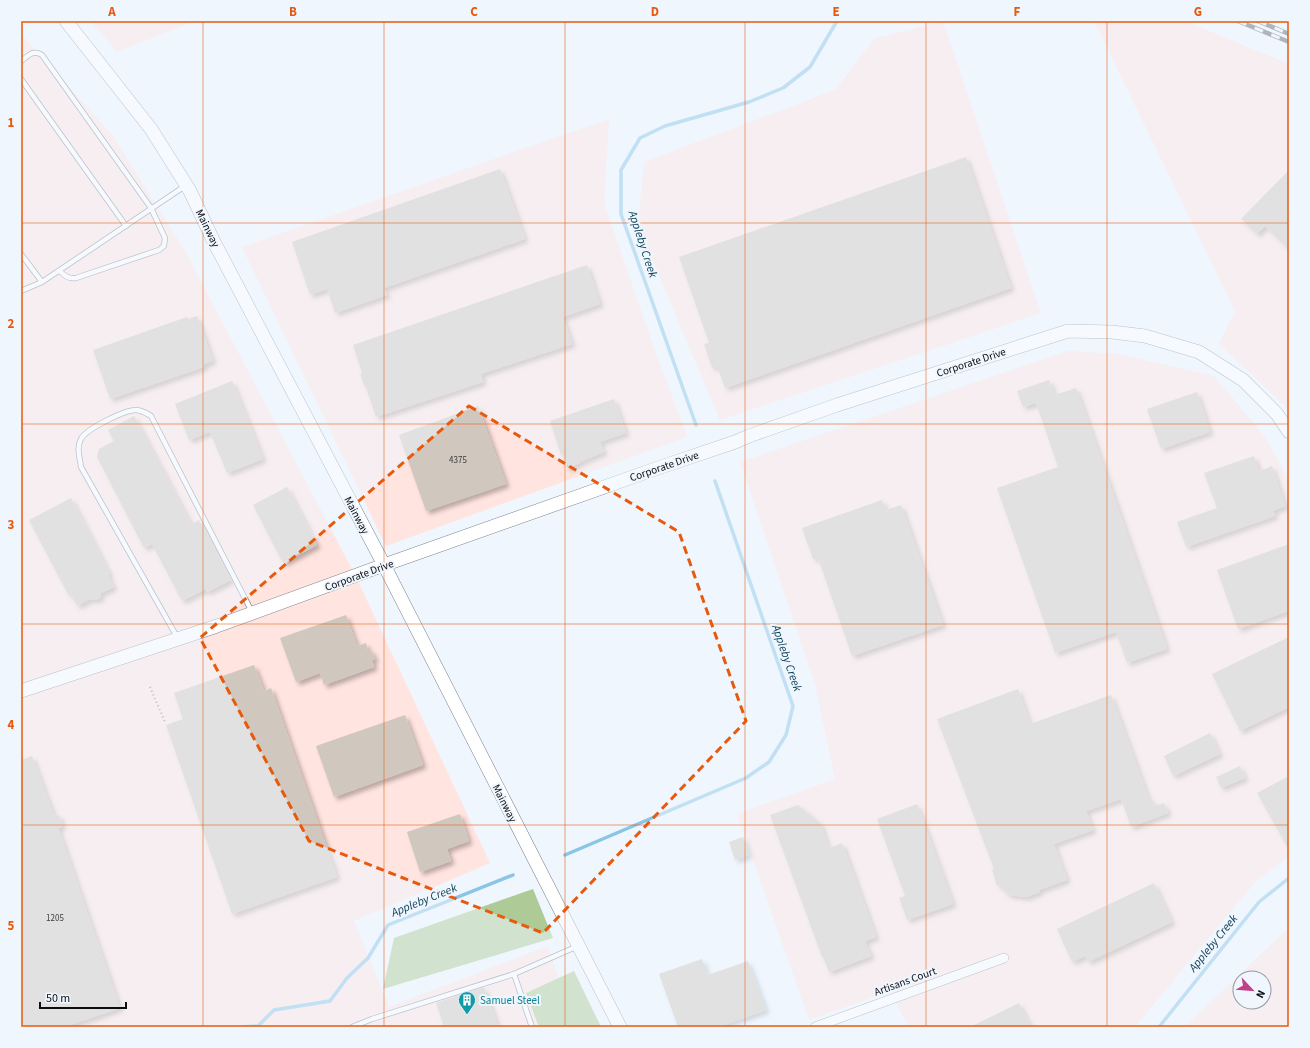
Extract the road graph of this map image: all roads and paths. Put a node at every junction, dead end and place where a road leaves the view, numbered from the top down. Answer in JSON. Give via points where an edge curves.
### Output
{"nodes":[{"id":1,"x":66,"y":21,"type":"edge"},
{"id":2,"x":21,"y":61,"type":"edge"},
{"id":3,"x":21,"y":79,"type":"edge"},
{"id":4,"x":186,"y":185,"type":"junction"},
{"id":5,"x":151,"y":208,"type":"junction"},
{"id":6,"x":126,"y":226,"type":"junction"},
{"id":7,"x":21,"y":254,"type":"edge"},
{"id":8,"x":60,"y":271,"type":"junction"},
{"id":9,"x":42,"y":282,"type":"junction"},
{"id":10,"x":21,"y":291,"type":"edge"},
{"id":11,"x":1289,"y":432,"type":"edge"},
{"id":12,"x":384,"y":565,"type":"junction"},
{"id":13,"x":253,"y":613,"type":"junction"},
{"id":14,"x":178,"y":639,"type":"junction"},
{"id":15,"x":150,"y":687,"type":"dead end"},
{"id":16,"x":21,"y":691,"type":"edge"},
{"id":17,"x":164,"y":722,"type":"dead end"},
{"id":18,"x":578,"y":946,"type":"junction"},
{"id":19,"x":1004,"y":958,"type":"dead end"},
{"id":20,"x":514,"y":974,"type":"junction"},
{"id":21,"x":352,"y":1027,"type":"edge"},
{"id":22,"x":532,"y":1027,"type":"edge"},
{"id":23,"x":620,"y":1027,"type":"edge"},
{"id":24,"x":815,"y":1027,"type":"edge"}],
"edges":[{"from":1,"to":4,"type":"street","name":"Mainway","via":[[151,129]]},
{"from":2,"to":5,"type":"lane","via":[[33,53],[40,53]]},
{"from":3,"to":6,"type":"lane"},
{"from":4,"to":5,"type":"lane"},
{"from":4,"to":12,"type":"street","name":"Mainway"},
{"from":5,"to":6,"type":"lane"},
{"from":5,"to":8,"type":"lane","via":[[166,238],[164,246],[159,250],[76,278],[66,277]]},
{"from":6,"to":8,"type":"lane"},
{"from":7,"to":9,"type":"lane"},
{"from":8,"to":9,"type":"lane"},
{"from":9,"to":10,"type":"lane"},
{"from":11,"to":12,"type":"street","name":"Corporate Drive","via":[[1277,414],[1242,380],[1199,352],[1145,336],[1068,330],[837,405]]},
{"from":12,"to":13,"type":"street","name":"Corporate Drive"},
{"from":12,"to":18,"type":"street","name":"Mainway"},
{"from":13,"to":14,"type":"street","name":"Corporate Drive"},
{"from":13,"to":14,"type":"lane","via":[[151,416],[137,410],[126,412],[87,432],[81,439],[78,450],[81,466]]},
{"from":14,"to":16,"type":"street","name":"Corporate Drive"},
{"from":15,"to":17,"type":"path"},
{"from":18,"to":20,"type":"lane"},
{"from":18,"to":23,"type":"street","name":"Mainway"},
{"from":19,"to":24,"type":"street","name":"Artisans Court"},
{"from":20,"to":21,"type":"lane"},
{"from":20,"to":22,"type":"lane"}]}
